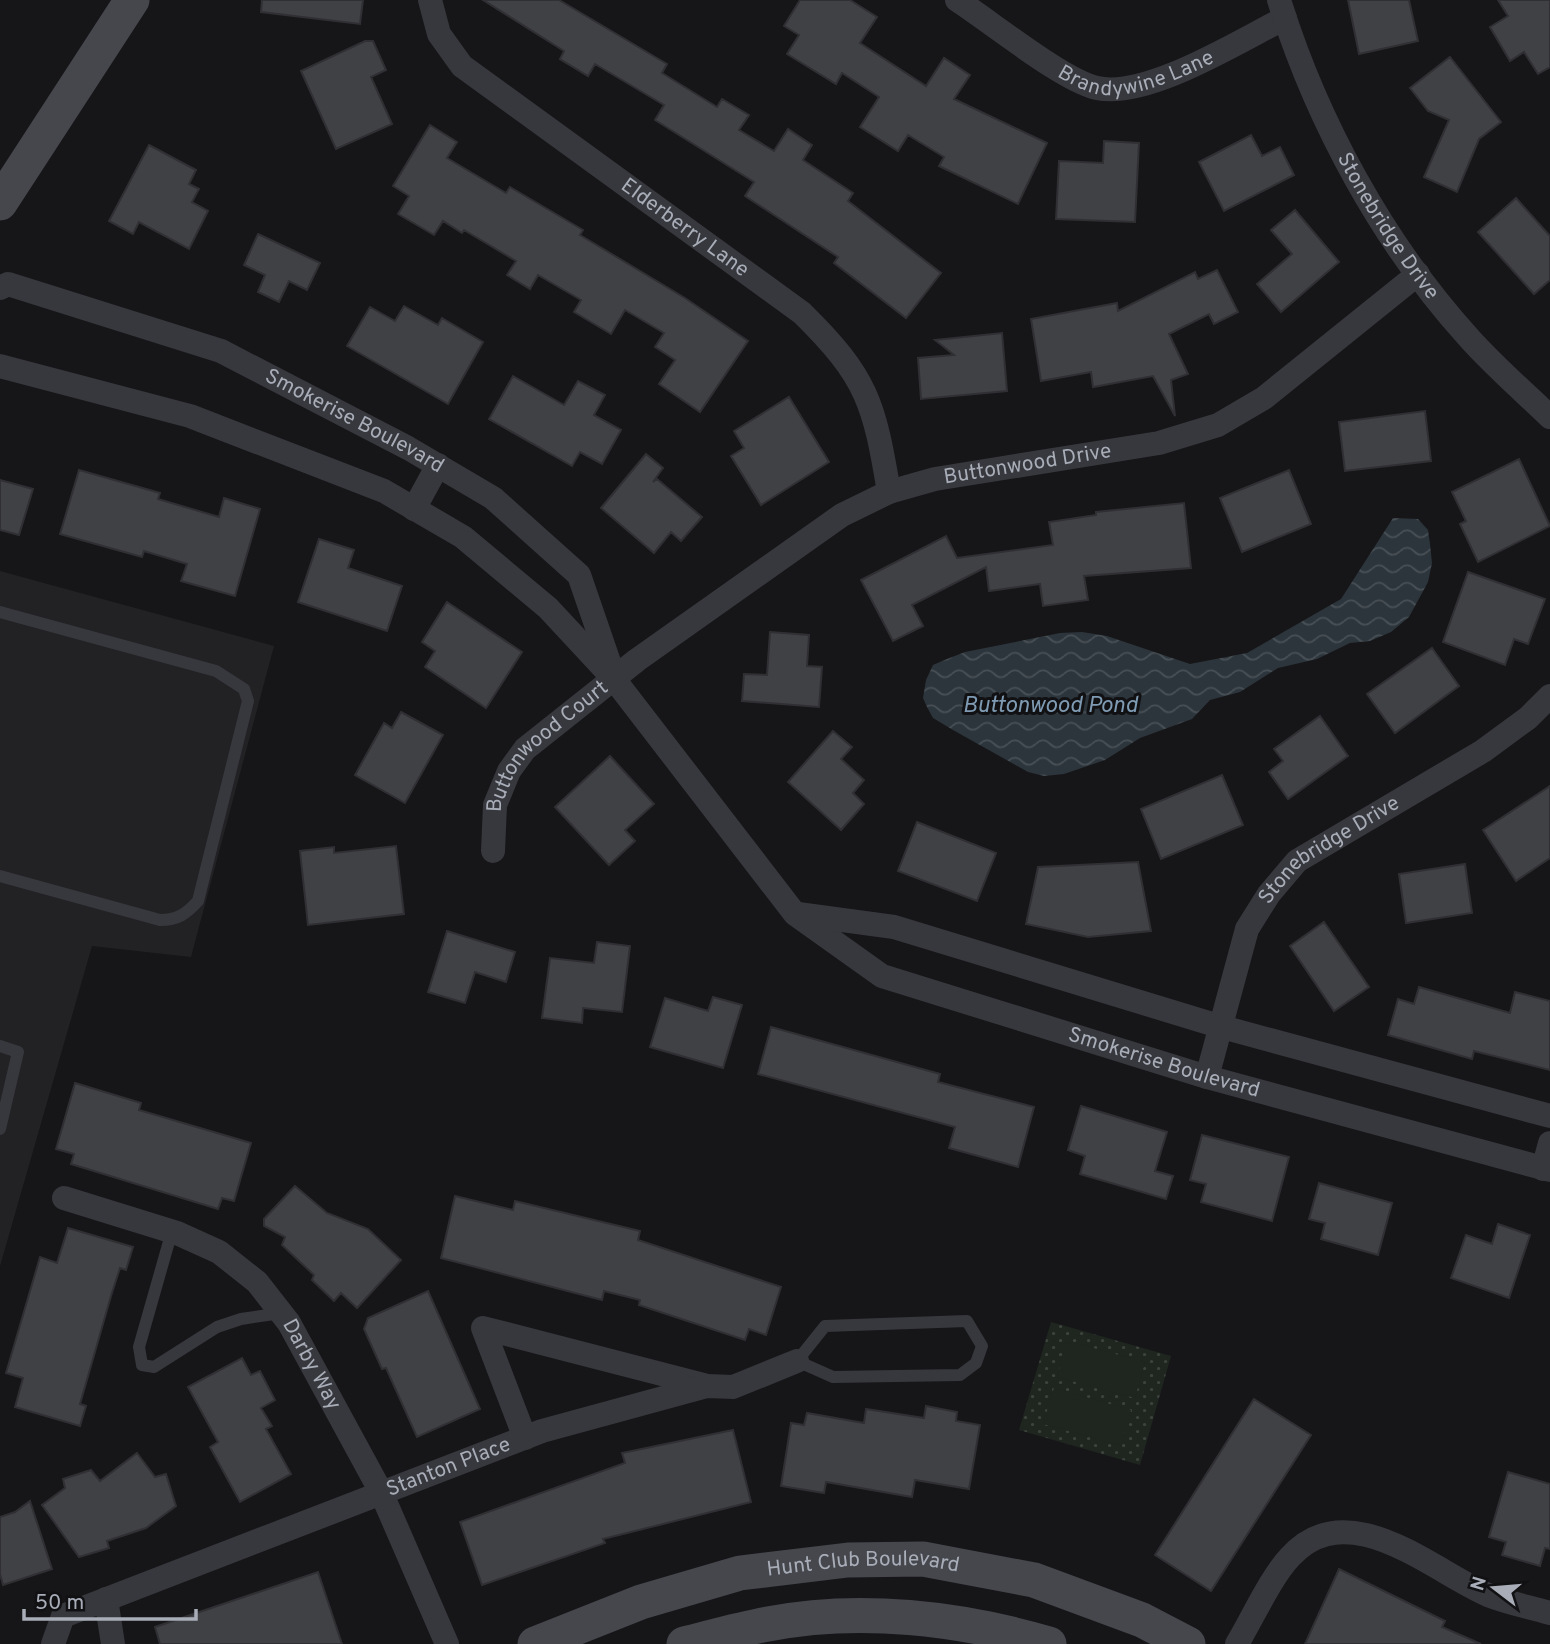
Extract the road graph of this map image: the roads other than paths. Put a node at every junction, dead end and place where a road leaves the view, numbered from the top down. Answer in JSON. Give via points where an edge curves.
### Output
{"nodes":[{"id":1,"x":131,"y":0,"type":"edge"},
{"id":2,"x":430,"y":0,"type":"edge"},
{"id":3,"x":957,"y":0,"type":"edge"},
{"id":4,"x":1282,"y":9,"type":"edge"},
{"id":5,"x":0,"y":203,"type":"edge"},
{"id":6,"x":1418,"y":274,"type":"junction"},
{"id":7,"x":0,"y":288,"type":"edge"},
{"id":8,"x":0,"y":366,"type":"edge"},
{"id":9,"x":1550,"y":417,"type":"edge"},
{"id":10,"x":438,"y":465,"type":"junction"},
{"id":11,"x":889,"y":492,"type":"junction"},
{"id":12,"x":414,"y":509,"type":"junction"},
{"id":13,"x":0,"y":612,"type":"edge"},
{"id":14,"x":637,"y":660,"type":"joint"},
{"id":15,"x":614,"y":678,"type":"junction"},
{"id":16,"x":1550,"y":696,"type":"edge"},
{"id":17,"x":493,"y":851,"type":"dead end"},
{"id":18,"x":0,"y":876,"type":"edge"},
{"id":19,"x":795,"y":914,"type":"junction"},
{"id":20,"x":1222,"y":1027,"type":"junction"},
{"id":21,"x":0,"y":1046,"type":"edge"},
{"id":22,"x":1208,"y":1077,"type":"junction"},
{"id":23,"x":1550,"y":1116,"type":"edge"},
{"id":24,"x":0,"y":1129,"type":"edge"},
{"id":25,"x":1550,"y":1143,"type":"edge"},
{"id":26,"x":1547,"y":1169,"type":"edge"},
{"id":27,"x":64,"y":1198,"type":"dead end"},
{"id":28,"x":172,"y":1231,"type":"junction"},
{"id":29,"x":281,"y":1313,"type":"junction"},
{"id":30,"x":797,"y":1361,"type":"junction"},
{"id":31,"x":707,"y":1386,"type":"junction"},
{"id":32,"x":525,"y":1438,"type":"junction"},
{"id":33,"x":381,"y":1492,"type":"junction"},
{"id":34,"x":106,"y":1599,"type":"junction"},
{"id":35,"x":1550,"y":1614,"type":"edge"},
{"id":36,"x":52,"y":1644,"type":"edge"},
{"id":37,"x":113,"y":1644,"type":"edge"},
{"id":38,"x":447,"y":1644,"type":"edge"},
{"id":39,"x":536,"y":1644,"type":"edge"},
{"id":40,"x":684,"y":1644,"type":"edge"},
{"id":41,"x":1049,"y":1644,"type":"edge"},
{"id":42,"x":1188,"y":1644,"type":"edge"},
{"id":43,"x":1237,"y":1644,"type":"edge"}],
"edges":[{"from":1,"to":5,"type":"street"},
{"from":2,"to":11,"type":"street","name":"Elderberry Lane","via":[[439,34],[462,66],[802,313],[839,350],[863,387],[877,422]]},
{"from":3,"to":4,"type":"street","name":"Brandywine Lane","via":[[1076,80],[1098,88],[1128,89],[1161,80]]},
{"from":4,"to":6,"type":"street","name":"Stonebridge Drive","via":[[1349,170]]},
{"from":6,"to":9,"type":"street","name":"Stonebridge Drive","via":[[1470,339]]},
{"from":6,"to":11,"type":"street","name":"Buttonwood Drive","via":[[1264,398],[1219,425],[1159,443],[935,479]]},
{"from":7,"to":10,"type":"street","name":"Smokerise Boulevard","via":[[8,284],[221,351]]},
{"from":8,"to":12,"type":"street","name":"Smokerise Boulevard","via":[[190,416],[384,491]]},
{"from":10,"to":12,"type":"street"},
{"from":10,"to":15,"type":"street","name":"Smokerise Boulevard","via":[[493,498],[579,575]]},
{"from":11,"to":14,"type":"street","name":"Buttonwood Drive","via":[[842,515]]},
{"from":12,"to":15,"type":"street","name":"Smokerise Boulevard","via":[[463,537],[548,608]]},
{"from":13,"to":18,"type":"lane","via":[[216,671],[244,689],[248,701],[198,901],[186,914],[160,920]]},
{"from":14,"to":15,"type":"street","name":"Buttonwood Court"},
{"from":15,"to":17,"type":"street","name":"Buttonwood Court","via":[[525,748],[495,805]]},
{"from":15,"to":19,"type":"street","name":"Smokerise Boulevard"},
{"from":16,"to":20,"type":"street","name":"Stonebridge Drive","via":[[1483,751],[1297,862],[1247,929]]},
{"from":19,"to":20,"type":"street","via":[[894,927]]},
{"from":19,"to":22,"type":"street","name":"Smokerise Boulevard","via":[[882,976]]},
{"from":20,"to":22,"type":"street","name":"Stonebridge Drive"},
{"from":20,"to":23,"type":"street"},
{"from":21,"to":24,"type":"lane","via":[[18,1052]]},
{"from":22,"to":26,"type":"street","name":"Smokerise Boulevard"},
{"from":25,"to":26,"type":"street"},
{"from":27,"to":28,"type":"street","name":"Darby Way"},
{"from":28,"to":29,"type":"street","name":"Darby Way","via":[[219,1252],[257,1282]]},
{"from":28,"to":29,"type":"lane","via":[[139,1347],[142,1365],[154,1367],[217,1327]]},
{"from":29,"to":33,"type":"street","name":"Darby Way"},
{"from":30,"to":30,"type":"lane","via":[[825,1326],[967,1321],[982,1346],[976,1363],[960,1375],[833,1377]]},
{"from":30,"to":31,"type":"street","name":"Stanton Place","via":[[733,1387]]},
{"from":31,"to":32,"type":"street","name":"Stanton Place"},
{"from":31,"to":32,"type":"street","via":[[483,1328]]},
{"from":32,"to":33,"type":"street","name":"Stanton Place"},
{"from":33,"to":34,"type":"street","name":"Stanton Place"},
{"from":33,"to":38,"type":"street","name":"Darby Way"},
{"from":34,"to":36,"type":"street","name":"Stanton Place","via":[[63,1616]]},
{"from":34,"to":37,"type":"street"},
{"from":35,"to":43,"type":"street","via":[[1489,1595],[1386,1540],[1354,1532],[1316,1536],[1290,1557]]},
{"from":39,"to":42,"type":"street","name":"Hunt Club Boulevard","via":[[642,1602],[740,1573],[848,1560],[923,1559],[1034,1580],[1142,1620]]},
{"from":40,"to":41,"type":"street","via":[[770,1623],[848,1616],[948,1622]]}]}
